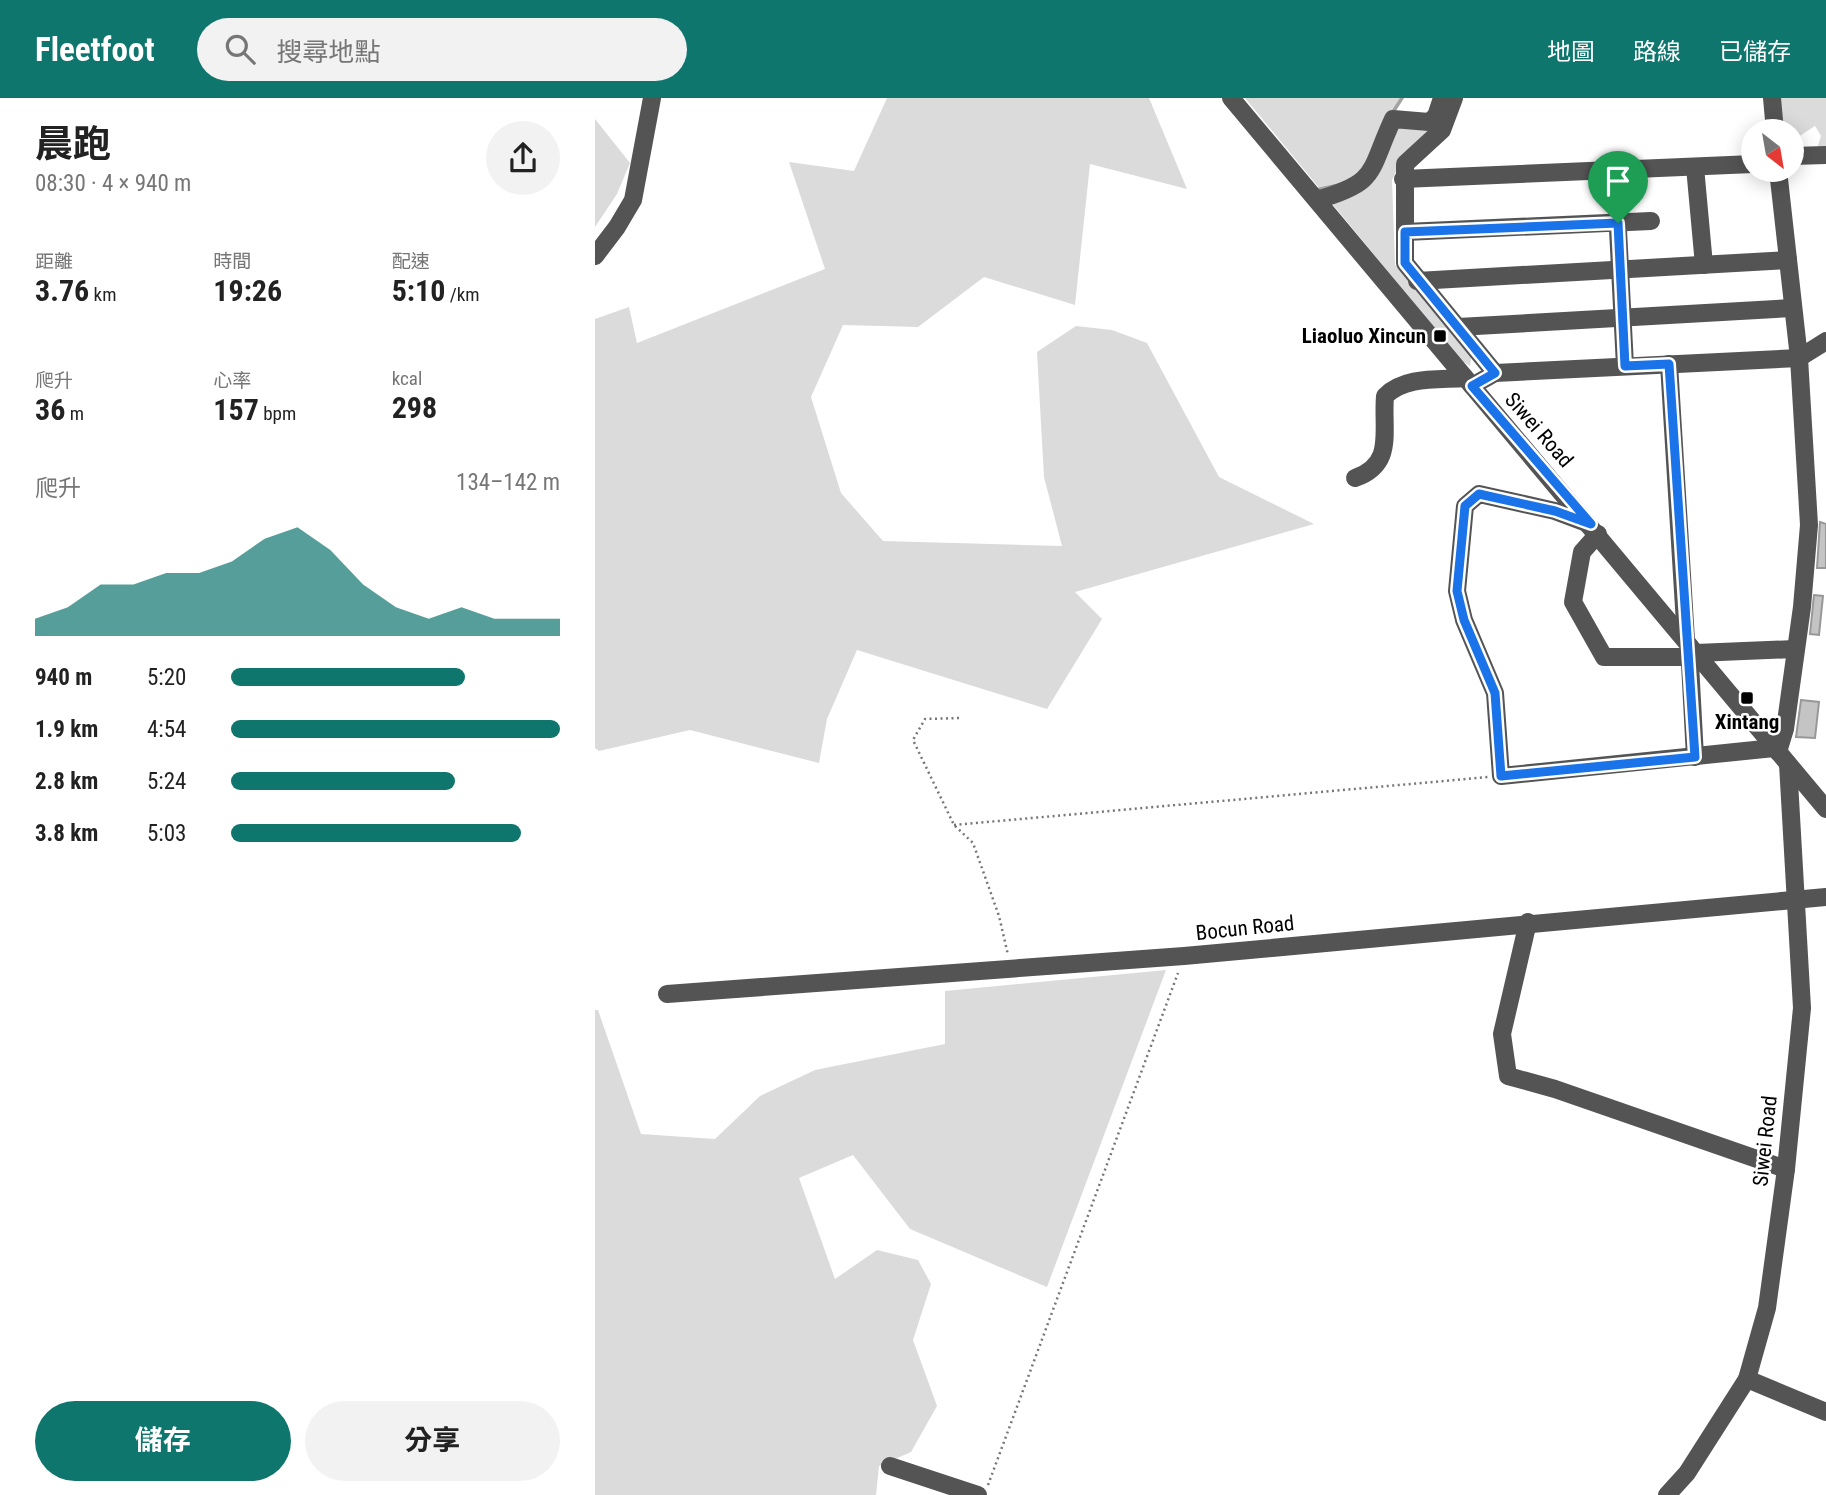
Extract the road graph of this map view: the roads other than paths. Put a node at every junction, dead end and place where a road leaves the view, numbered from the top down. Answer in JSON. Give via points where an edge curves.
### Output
{"nodes":[{"id":1,"x":652,"y":98,"type":"edge"},
{"id":2,"x":1231,"y":98,"type":"edge"},
{"id":3,"x":1442,"y":98,"type":"edge"},
{"id":4,"x":1454,"y":98,"type":"edge"},
{"id":5,"x":1772,"y":98,"type":"edge"},
{"id":6,"x":1774,"y":119,"type":"edge"},
{"id":7,"x":1826,"y":155,"type":"edge"},
{"id":8,"x":1804,"y":156,"type":"edge"},
{"id":9,"x":1741,"y":165,"type":"edge"},
{"id":10,"x":1695,"y":167,"type":"junction"},
{"id":11,"x":1615,"y":171,"type":"junction"},
{"id":12,"x":1403,"y":179,"type":"junction"},
{"id":13,"x":1779,"y":182,"type":"edge"},
{"id":14,"x":1317,"y":200,"type":"junction"},
{"id":15,"x":1651,"y":221,"type":"dead end"},
{"id":16,"x":1618,"y":223,"type":"junction"},
{"id":17,"x":1405,"y":232,"type":"junction"},
{"id":18,"x":595,"y":256,"type":"edge"},
{"id":19,"x":1788,"y":260,"type":"junction"},
{"id":20,"x":1704,"y":265,"type":"junction"},
{"id":21,"x":1621,"y":270,"type":"junction"},
{"id":22,"x":1417,"y":281,"type":"junction"},
{"id":23,"x":1793,"y":308,"type":"junction"},
{"id":24,"x":1623,"y":318,"type":"junction"},
{"id":25,"x":1458,"y":327,"type":"junction"},
{"id":26,"x":1826,"y":341,"type":"edge"},
{"id":27,"x":1799,"y":358,"type":"junction"},
{"id":28,"x":1669,"y":364,"type":"junction"},
{"id":29,"x":1625,"y":366,"type":"junction"},
{"id":30,"x":1495,"y":373,"type":"junction"},
{"id":31,"x":1468,"y":382,"type":"junction"},
{"id":32,"x":1355,"y":478,"type":"dead end"},
{"id":33,"x":1595,"y":529,"type":"junction"},
{"id":34,"x":1690,"y":648,"type":"junction"},
{"id":35,"x":1795,"y":649,"type":"junction"},
{"id":36,"x":1781,"y":756,"type":"junction"},
{"id":37,"x":1695,"y":757,"type":"junction"},
{"id":38,"x":1826,"y":809,"type":"edge"},
{"id":39,"x":1826,"y":824,"type":"edge"},
{"id":40,"x":1826,"y":887,"type":"edge"},
{"id":41,"x":1826,"y":897,"type":"edge"},
{"id":42,"x":1794,"y":900,"type":"junction"},
{"id":43,"x":1528,"y":922,"type":"junction"},
{"id":44,"x":667,"y":993,"type":"dead end"},
{"id":45,"x":1786,"y":1169,"type":"junction"},
{"id":46,"x":1747,"y":1378,"type":"junction"},
{"id":47,"x":1826,"y":1412,"type":"edge"},
{"id":48,"x":890,"y":1466,"type":"dead end"},
{"id":49,"x":978,"y":1495,"type":"edge"},
{"id":50,"x":1667,"y":1495,"type":"edge"}],
"edges":[{"from":1,"to":18,"type":"street","via":[[633,200]]},
{"from":2,"to":14,"type":"street","name":"Siwei Road"},
{"from":3,"to":14,"type":"street","via":[[1429,122],[1393,119],[1368,179]]},
{"from":4,"to":12,"type":"street","via":[[1442,130],[1405,164]]},
{"from":5,"to":6,"type":"street"},
{"from":7,"to":8,"type":"street"},
{"from":9,"to":10,"type":"street"},
{"from":10,"to":11,"type":"street"},
{"from":10,"to":20,"type":"street"},
{"from":11,"to":12,"type":"street"},
{"from":11,"to":16,"type":"street"},
{"from":12,"to":17,"type":"street"},
{"from":13,"to":19,"type":"street"},
{"from":14,"to":31,"type":"street","name":"Siwei Road"},
{"from":15,"to":16,"type":"street"},
{"from":16,"to":17,"type":"street"},
{"from":16,"to":21,"type":"street"},
{"from":17,"to":22,"type":"street","via":[[1405,263]]},
{"from":19,"to":20,"type":"street"},
{"from":19,"to":23,"type":"street"},
{"from":20,"to":21,"type":"street"},
{"from":21,"to":22,"type":"street"},
{"from":21,"to":24,"type":"street"},
{"from":22,"to":25,"type":"street"},
{"from":23,"to":24,"type":"street"},
{"from":23,"to":27,"type":"street"},
{"from":24,"to":25,"type":"street"},
{"from":24,"to":29,"type":"street"},
{"from":25,"to":30,"type":"street"},
{"from":26,"to":27,"type":"street"},
{"from":27,"to":28,"type":"street"},
{"from":27,"to":35,"type":"street","via":[[1809,525]]},
{"from":28,"to":29,"type":"street"},
{"from":28,"to":34,"type":"street"},
{"from":29,"to":30,"type":"street"},
{"from":30,"to":31,"type":"street"},
{"from":31,"to":32,"type":"street","via":[[1422,381],[1394,387],[1385,396],[1378,466]]},
{"from":31,"to":33,"type":"street","name":"Siwei Road"},
{"from":33,"to":34,"type":"street","name":"Siwei Road"},
{"from":33,"to":34,"type":"street","via":[[1582,552],[1573,602],[1604,657]]},
{"from":33,"to":37,"type":"street","via":[[1555,511],[1479,494],[1465,506],[1457,591],[1464,620],[1495,693],[1501,776]]},
{"from":34,"to":35,"type":"street"},
{"from":34,"to":36,"type":"street","name":"Siwei Road"},
{"from":34,"to":37,"type":"street"},
{"from":35,"to":36,"type":"street"},
{"from":36,"to":37,"type":"street"},
{"from":36,"to":38,"type":"street"},
{"from":36,"to":42,"type":"street","name":"Siwei Road"},
{"from":39,"to":40,"type":"street","via":[[1805,799],[1797,798],[1803,884],[1806,888]]},
{"from":41,"to":42,"type":"street","name":"Bocun Road"},
{"from":42,"to":43,"type":"street","name":"Bocun Road"},
{"from":42,"to":45,"type":"street","name":"Siwei Road","via":[[1802,1008]]},
{"from":43,"to":44,"type":"street","name":"Bocun Road","via":[[1184,956]]},
{"from":43,"to":45,"type":"street","via":[[1502,1034],[1508,1076]]},
{"from":45,"to":46,"type":"street","name":"Siwei Road","via":[[1767,1308]]},
{"from":46,"to":47,"type":"street"},
{"from":46,"to":50,"type":"street","name":"Siwei Road","via":[[1687,1473]]},
{"from":48,"to":49,"type":"street"}]}
